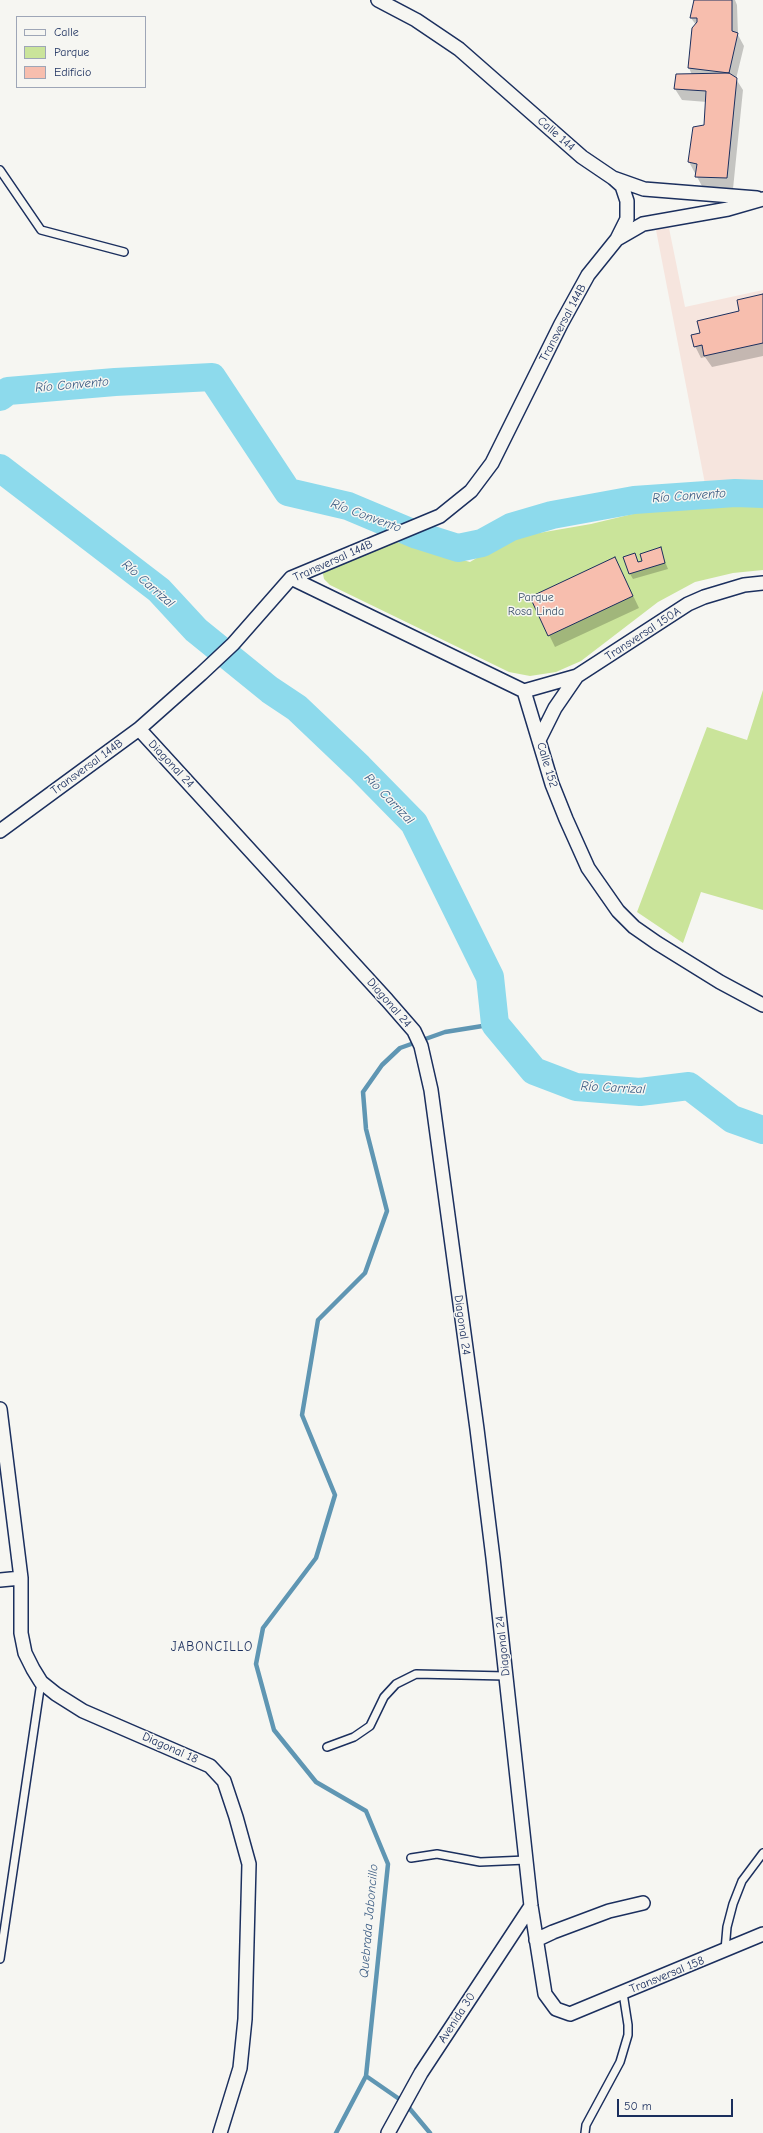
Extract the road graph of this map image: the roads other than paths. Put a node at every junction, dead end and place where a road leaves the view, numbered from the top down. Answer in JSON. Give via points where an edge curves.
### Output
{"nodes":[{"id":1,"x":378,"y":0,"type":"edge"},
{"id":2,"x":0,"y":170,"type":"edge"},
{"id":3,"x":613,"y":178,"type":"junction"},
{"id":4,"x":763,"y":199,"type":"edge"},
{"id":5,"x":617,"y":239,"type":"junction"},
{"id":6,"x":124,"y":252,"type":"dead end"},
{"id":7,"x":291,"y":578,"type":"junction"},
{"id":8,"x":763,"y":583,"type":"edge"},
{"id":9,"x":577,"y":676,"type":"junction"},
{"id":10,"x":524,"y":691,"type":"junction"},
{"id":11,"x":139,"y":729,"type":"junction"},
{"id":12,"x":539,"y":740,"type":"junction"},
{"id":13,"x":0,"y":831,"type":"edge"},
{"id":14,"x":763,"y":1005,"type":"edge"},
{"id":15,"x":0,"y":1409,"type":"edge"},
{"id":16,"x":21,"y":1578,"type":"junction"},
{"id":17,"x":0,"y":1580,"type":"edge"},
{"id":18,"x":506,"y":1676,"type":"junction"},
{"id":19,"x":41,"y":1682,"type":"junction"},
{"id":20,"x":327,"y":1747,"type":"dead end"},
{"id":21,"x":763,"y":1853,"type":"edge"},
{"id":22,"x":411,"y":1858,"type":"dead end"},
{"id":23,"x":526,"y":1860,"type":"junction"},
{"id":24,"x":643,"y":1903,"type":"dead end"},
{"id":25,"x":531,"y":1906,"type":"junction"},
{"id":26,"x":763,"y":1934,"type":"edge"},
{"id":27,"x":536,"y":1940,"type":"junction"},
{"id":28,"x":725,"y":1950,"type":"junction"},
{"id":29,"x":0,"y":1959,"type":"edge"},
{"id":30,"x":622,"y":1993,"type":"junction"},
{"id":31,"x":570,"y":2014,"type":"joint"},
{"id":32,"x":220,"y":2133,"type":"edge"},
{"id":33,"x":388,"y":2133,"type":"edge"},
{"id":34,"x":585,"y":2133,"type":"edge"}],
"edges":[{"from":1,"to":3,"type":"street","name":"Calle 144","via":[[416,20],[459,49],[582,157]]},
{"from":2,"to":6,"type":"lane","via":[[41,230]]},
{"from":3,"to":4,"type":"street","name":"Calle 144","via":[[644,189]]},
{"from":3,"to":5,"type":"street","via":[[622,186],[627,201],[627,219]]},
{"from":4,"to":5,"type":"street","name":"Transversal 144B","via":[[728,209],[643,224]]},
{"from":5,"to":7,"type":"street","name":"Transversal 144B","via":[[588,275],[492,463],[471,491],[440,516]]},
{"from":7,"to":10,"type":"street"},
{"from":7,"to":11,"type":"street","name":"Transversal 144B","via":[[233,644]]},
{"from":8,"to":9,"type":"street","name":"Transversal 150A","via":[[722,591],[688,604]]},
{"from":9,"to":10,"type":"street","name":"Transversal 150A"},
{"from":9,"to":12,"type":"street","via":[[555,708]]},
{"from":10,"to":12,"type":"street","name":"Calle 152"},
{"from":11,"to":13,"type":"street","name":"Transversal 144B"},
{"from":11,"to":18,"type":"street","name":"Diagonal 24","via":[[387,1000],[414,1032],[421,1046],[431,1090],[477,1429]]},
{"from":12,"to":14,"type":"street","name":"Calle 152","via":[[552,784],[588,868],[618,912],[657,943]]},
{"from":15,"to":16,"type":"street","name":"Diagonal 18"},
{"from":16,"to":17,"type":"street"},
{"from":16,"to":19,"type":"street","name":"Diagonal 18","via":[[21,1633],[25,1653]]},
{"from":18,"to":20,"type":"lane","via":[[416,1674],[396,1684],[384,1697],[370,1726],[354,1737]]},
{"from":18,"to":23,"type":"street","name":"Diagonal 24"},
{"from":19,"to":29,"type":"lane"},
{"from":19,"to":32,"type":"street","name":"Diagonal 18","via":[[83,1711],[210,1766],[224,1781],[249,1864],[245,2019],[240,2068]]},
{"from":21,"to":28,"type":"lane","via":[[742,1881],[727,1927]]},
{"from":22,"to":23,"type":"lane","via":[[437,1854],[480,1862]]},
{"from":23,"to":25,"type":"street","name":"Diagonal 24"},
{"from":24,"to":27,"type":"street","via":[[610,1911]]},
{"from":25,"to":27,"type":"street","name":"Diagonal 24"},
{"from":25,"to":33,"type":"street","name":"Avenida 30","via":[[421,2073]]},
{"from":26,"to":28,"type":"street","name":"Transversal 158"},
{"from":27,"to":31,"type":"street","name":"Diagonal 24","via":[[545,1994],[556,2008]]},
{"from":28,"to":30,"type":"street","name":"Transversal 158"},
{"from":30,"to":31,"type":"street","name":"Transversal 158"},
{"from":30,"to":34,"type":"lane","via":[[628,2035],[620,2062],[586,2125]]}]}
